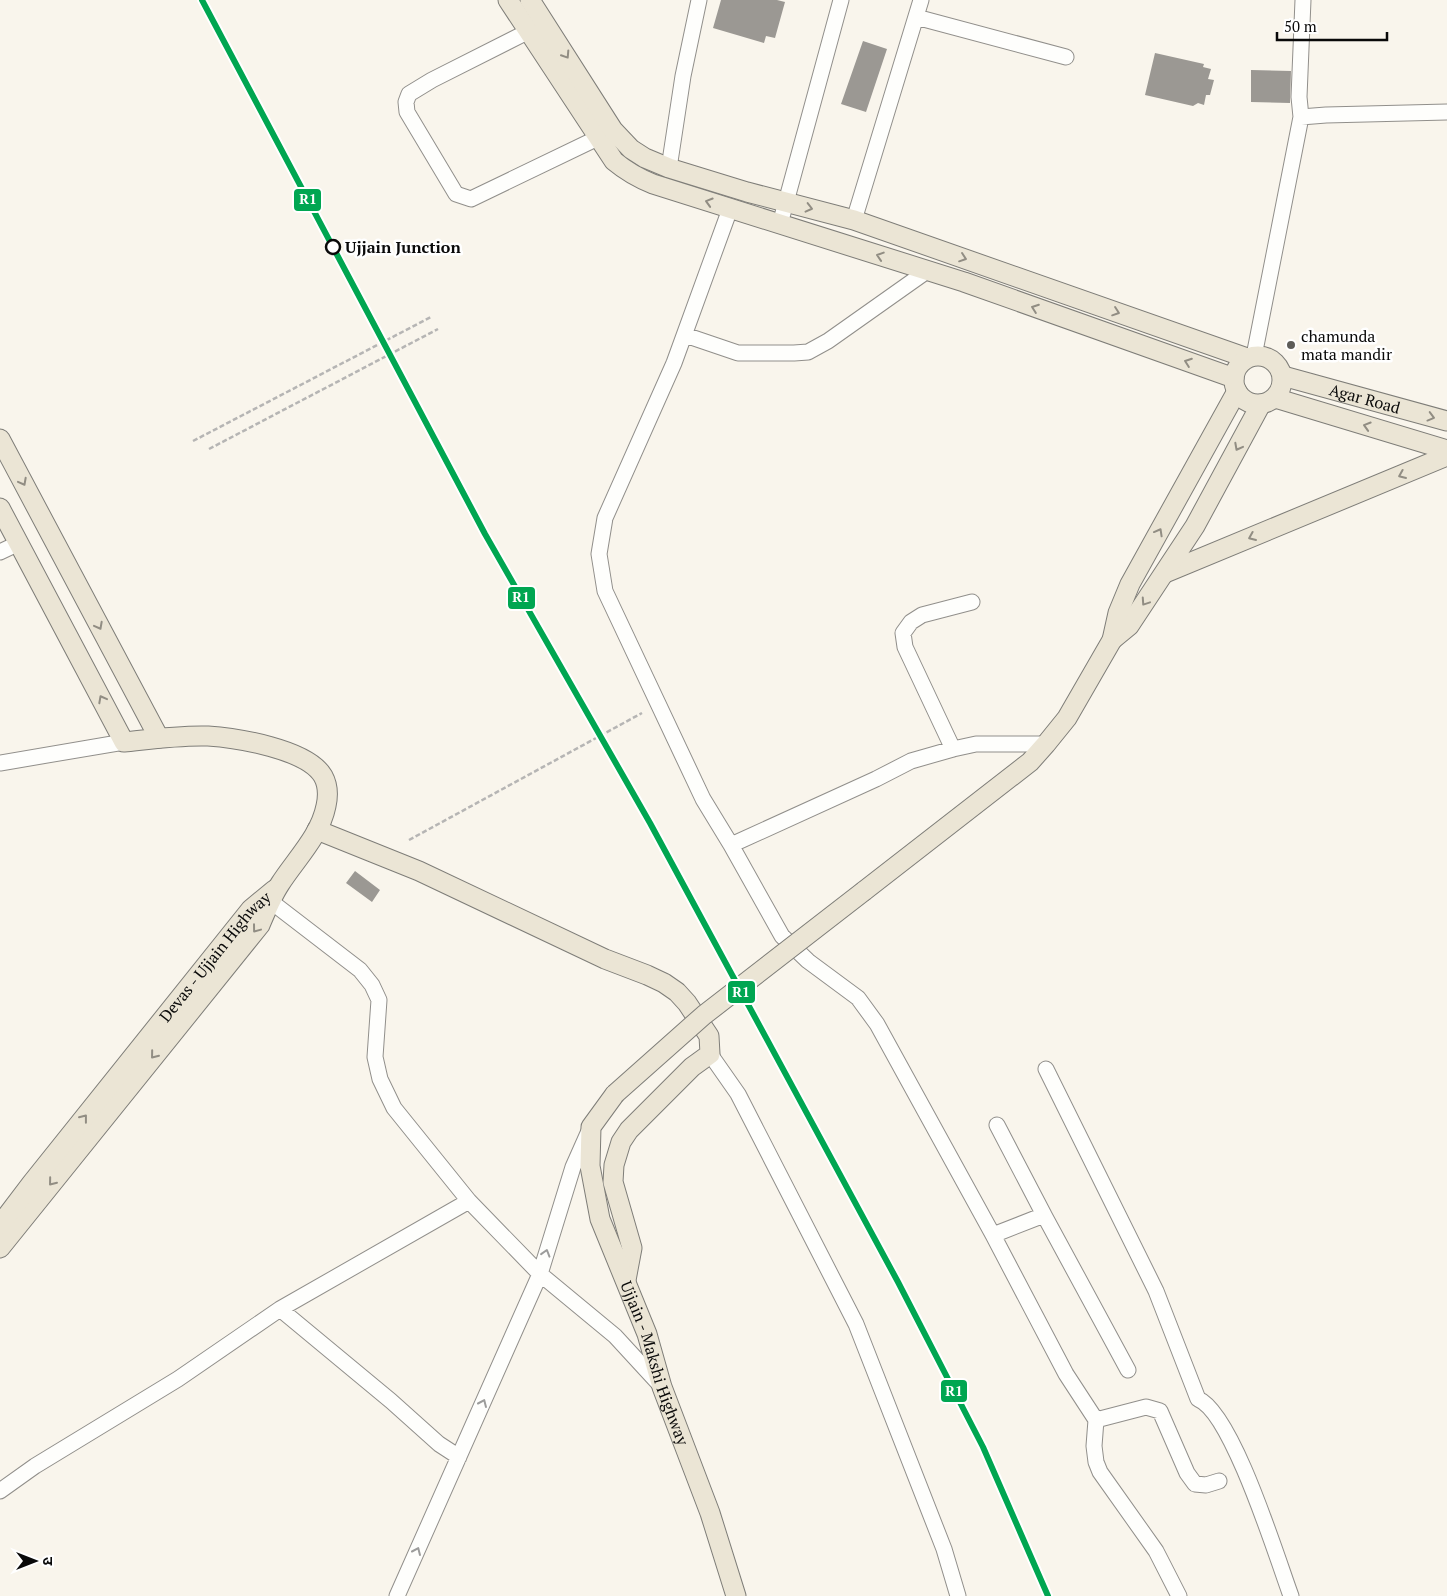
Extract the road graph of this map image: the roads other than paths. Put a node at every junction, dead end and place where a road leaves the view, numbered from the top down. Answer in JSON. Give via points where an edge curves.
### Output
{"nodes":[{"id":1,"x":508,"y":0,"type":"edge"},
{"id":2,"x":530,"y":0,"type":"edge"},
{"id":3,"x":699,"y":0,"type":"edge"},
{"id":4,"x":841,"y":0,"type":"edge"},
{"id":5,"x":921,"y":0,"type":"edge"},
{"id":6,"x":1302,"y":0,"type":"edge"},
{"id":7,"x":916,"y":17,"type":"junction"},
{"id":8,"x":537,"y":27,"type":"junction"},
{"id":9,"x":1066,"y":57,"type":"dead end"},
{"id":10,"x":1447,"y":112,"type":"edge"},
{"id":11,"x":1301,"y":117,"type":"junction"},
{"id":12,"x":606,"y":134,"type":"junction"},
{"id":13,"x":668,"y":168,"type":"junction"},
{"id":14,"x":785,"y":202,"type":"junction"},
{"id":15,"x":730,"y":209,"type":"junction"},
{"id":16,"x":854,"y":220,"type":"junction"},
{"id":17,"x":780,"y":224,"type":"junction"},
{"id":18,"x":927,"y":271,"type":"junction"},
{"id":19,"x":685,"y":334,"type":"junction"},
{"id":20,"x":1250,"y":357,"type":"junction"},
{"id":21,"x":1282,"y":376,"type":"junction"},
{"id":22,"x":1235,"y":385,"type":"junction"},
{"id":23,"x":1268,"y":401,"type":"junction"},
{"id":24,"x":1447,"y":421,"type":"edge"},
{"id":25,"x":0,"y":439,"type":"edge"},
{"id":26,"x":1447,"y":450,"type":"edge"},
{"id":27,"x":1447,"y":456,"type":"edge"},
{"id":28,"x":0,"y":508,"type":"edge"},
{"id":29,"x":19,"y":543,"type":"junction"},
{"id":30,"x":0,"y":552,"type":"edge"},
{"id":31,"x":1165,"y":573,"type":"junction"},
{"id":32,"x":972,"y":602,"type":"dead end"},
{"id":33,"x":1112,"y":640,"type":"junction"},
{"id":34,"x":159,"y":738,"type":"junction"},
{"id":35,"x":124,"y":742,"type":"junction"},
{"id":36,"x":1046,"y":744,"type":"junction"},
{"id":37,"x":953,"y":749,"type":"junction"},
{"id":38,"x":0,"y":764,"type":"edge"},
{"id":39,"x":318,"y":830,"type":"junction"},
{"id":40,"x":731,"y":844,"type":"junction"},
{"id":41,"x":272,"y":895,"type":"junction"},
{"id":42,"x":710,"y":1054,"type":"junction"},
{"id":43,"x":1046,"y":1069,"type":"dead end"},
{"id":44,"x":997,"y":1124,"type":"dead end"},
{"id":45,"x":591,"y":1127,"type":"junction"},
{"id":46,"x":468,"y":1201,"type":"junction"},
{"id":47,"x":1044,"y":1215,"type":"junction"},
{"id":48,"x":0,"y":1226,"type":"edge"},
{"id":49,"x":993,"y":1236,"type":"junction"},
{"id":50,"x":0,"y":1248,"type":"edge"},
{"id":51,"x":540,"y":1274,"type":"junction"},
{"id":52,"x":626,"y":1280,"type":"junction"},
{"id":53,"x":280,"y":1309,"type":"junction"},
{"id":54,"x":1128,"y":1370,"type":"dead end"},
{"id":55,"x":662,"y":1387,"type":"junction"},
{"id":56,"x":1096,"y":1420,"type":"junction"},
{"id":57,"x":459,"y":1457,"type":"junction"},
{"id":58,"x":1219,"y":1481,"type":"dead end"},
{"id":59,"x":0,"y":1491,"type":"edge"},
{"id":60,"x":397,"y":1596,"type":"edge"},
{"id":61,"x":736,"y":1596,"type":"edge"},
{"id":62,"x":958,"y":1596,"type":"edge"},
{"id":63,"x":1179,"y":1596,"type":"edge"},
{"id":64,"x":1291,"y":1596,"type":"edge"}],
"edges":[{"from":1,"to":8,"type":"main road"},
{"from":2,"to":8,"type":"main road"},
{"from":3,"to":13,"type":"street"},
{"from":4,"to":14,"type":"street"},
{"from":5,"to":7,"type":"street"},
{"from":6,"to":11,"type":"street"},
{"from":7,"to":9,"type":"street"},
{"from":7,"to":16,"type":"street"},
{"from":8,"to":12,"type":"main road"},
{"from":8,"to":12,"type":"street","via":[[409,94],[407,112],[456,194],[471,199]]},
{"from":10,"to":11,"type":"street"},
{"from":11,"to":20,"type":"street"},
{"from":12,"to":13,"type":"main road"},
{"from":15,"to":12,"type":"main road","one_way":true,"via":[[653,184],[624,170],[614,161]]},
{"from":13,"to":14,"type":"main road"},
{"from":14,"to":16,"type":"main road","one_way":true},
{"from":14,"to":17,"type":"street"},
{"from":15,"to":17,"type":"main road"},
{"from":15,"to":19,"type":"street"},
{"from":16,"to":20,"type":"main road","one_way":true},
{"from":18,"to":17,"type":"main road","one_way":true},
{"from":18,"to":19,"type":"street","via":[[808,352],[738,353]]},
{"from":22,"to":18,"type":"main road","one_way":true},
{"from":19,"to":40,"type":"street","via":[[605,518],[599,554],[605,592],[703,799]]},
{"from":20,"to":21,"type":"main road","via":[[1262,356],[1276,362]]},
{"from":20,"to":22,"type":"main road","via":[[1236,370]]},
{"from":21,"to":23,"type":"main road","via":[[1280,392]]},
{"from":21,"to":24,"type":"main road","name":"Agar Road","one_way":true},
{"from":22,"to":23,"type":"main road","via":[[1244,400],[1252,404]]},
{"from":33,"to":22,"type":"main road","one_way":true,"via":[[1118,613],[1130,584]]},
{"from":26,"to":23,"type":"main road","one_way":true},
{"from":23,"to":31,"type":"main road","one_way":true},
{"from":25,"to":34,"type":"main road","one_way":true},
{"from":27,"to":31,"type":"main road","one_way":true},
{"from":28,"to":29,"type":"main road"},
{"from":29,"to":30,"type":"street"},
{"from":35,"to":29,"type":"main road","one_way":true},
{"from":31,"to":33,"type":"main road","one_way":true,"via":[[1129,626]]},
{"from":32,"to":37,"type":"street","via":[[922,615],[903,633],[905,648]]},
{"from":33,"to":36,"type":"main road","via":[[1067,718]]},
{"from":34,"to":35,"type":"main road"},
{"from":34,"to":39,"type":"main road","via":[[207,736],[249,741],[289,753],[310,764],[323,776],[327,790],[327,804]]},
{"from":35,"to":38,"type":"street"},
{"from":36,"to":37,"type":"street","via":[[976,744]]},
{"from":36,"to":45,"type":"main road","bridge":true,"via":[[1030,762],[704,1015],[615,1094]]},
{"from":37,"to":40,"type":"street","via":[[911,761]]},
{"from":39,"to":41,"type":"main road"},
{"from":39,"to":42,"type":"main road","via":[[419,871],[664,983],[677,992],[709,1036]]},
{"from":40,"to":49,"type":"street","via":[[782,936],[808,961],[858,998],[877,1024]]},
{"from":41,"to":46,"type":"street","via":[[360,970],[372,985],[379,1000],[375,1057],[380,1079],[394,1108]]},
{"from":48,"to":41,"type":"main road","name":"Devas - Ujjain Highway","one_way":true,"via":[[251,909]]},
{"from":41,"to":50,"type":"main road","name":"Devas - Ujjain Highway","one_way":true,"via":[[260,924]]},
{"from":42,"to":52,"type":"main road","via":[[685,1074],[621,1142],[613,1182],[632,1248]]},
{"from":42,"to":62,"type":"street","via":[[738,1094],[856,1324],[944,1549]]},
{"from":43,"to":64,"type":"street","via":[[1156,1291],[1198,1399],[1218,1416],[1248,1476]]},
{"from":44,"to":47,"type":"street"},
{"from":51,"to":45,"type":"street","one_way":true,"via":[[573,1167]]},
{"from":45,"to":52,"type":"main road","name":"Ujjain - Makshi Highway","via":[[590,1166],[600,1218]]},
{"from":46,"to":51,"type":"street"},
{"from":46,"to":53,"type":"street"},
{"from":47,"to":49,"type":"street"},
{"from":47,"to":54,"type":"street"},
{"from":49,"to":56,"type":"street","via":[[1066,1374]]},
{"from":51,"to":55,"type":"street","via":[[615,1336]]},
{"from":57,"to":51,"type":"street","one_way":true},
{"from":52,"to":55,"type":"main road","name":"Ujjain - Makshi Highway","via":[[647,1334]]},
{"from":53,"to":57,"type":"street","via":[[439,1444]]},
{"from":53,"to":59,"type":"street","via":[[178,1380],[35,1466]]},
{"from":55,"to":61,"type":"main road","name":"Ujjain - Makshi Highway","via":[[710,1513]]},
{"from":56,"to":58,"type":"street","via":[[1146,1407],[1160,1411],[1195,1484]]},
{"from":56,"to":63,"type":"street","via":[[1094,1446],[1100,1472],[1156,1551]]},
{"from":60,"to":57,"type":"street","one_way":true}]}
